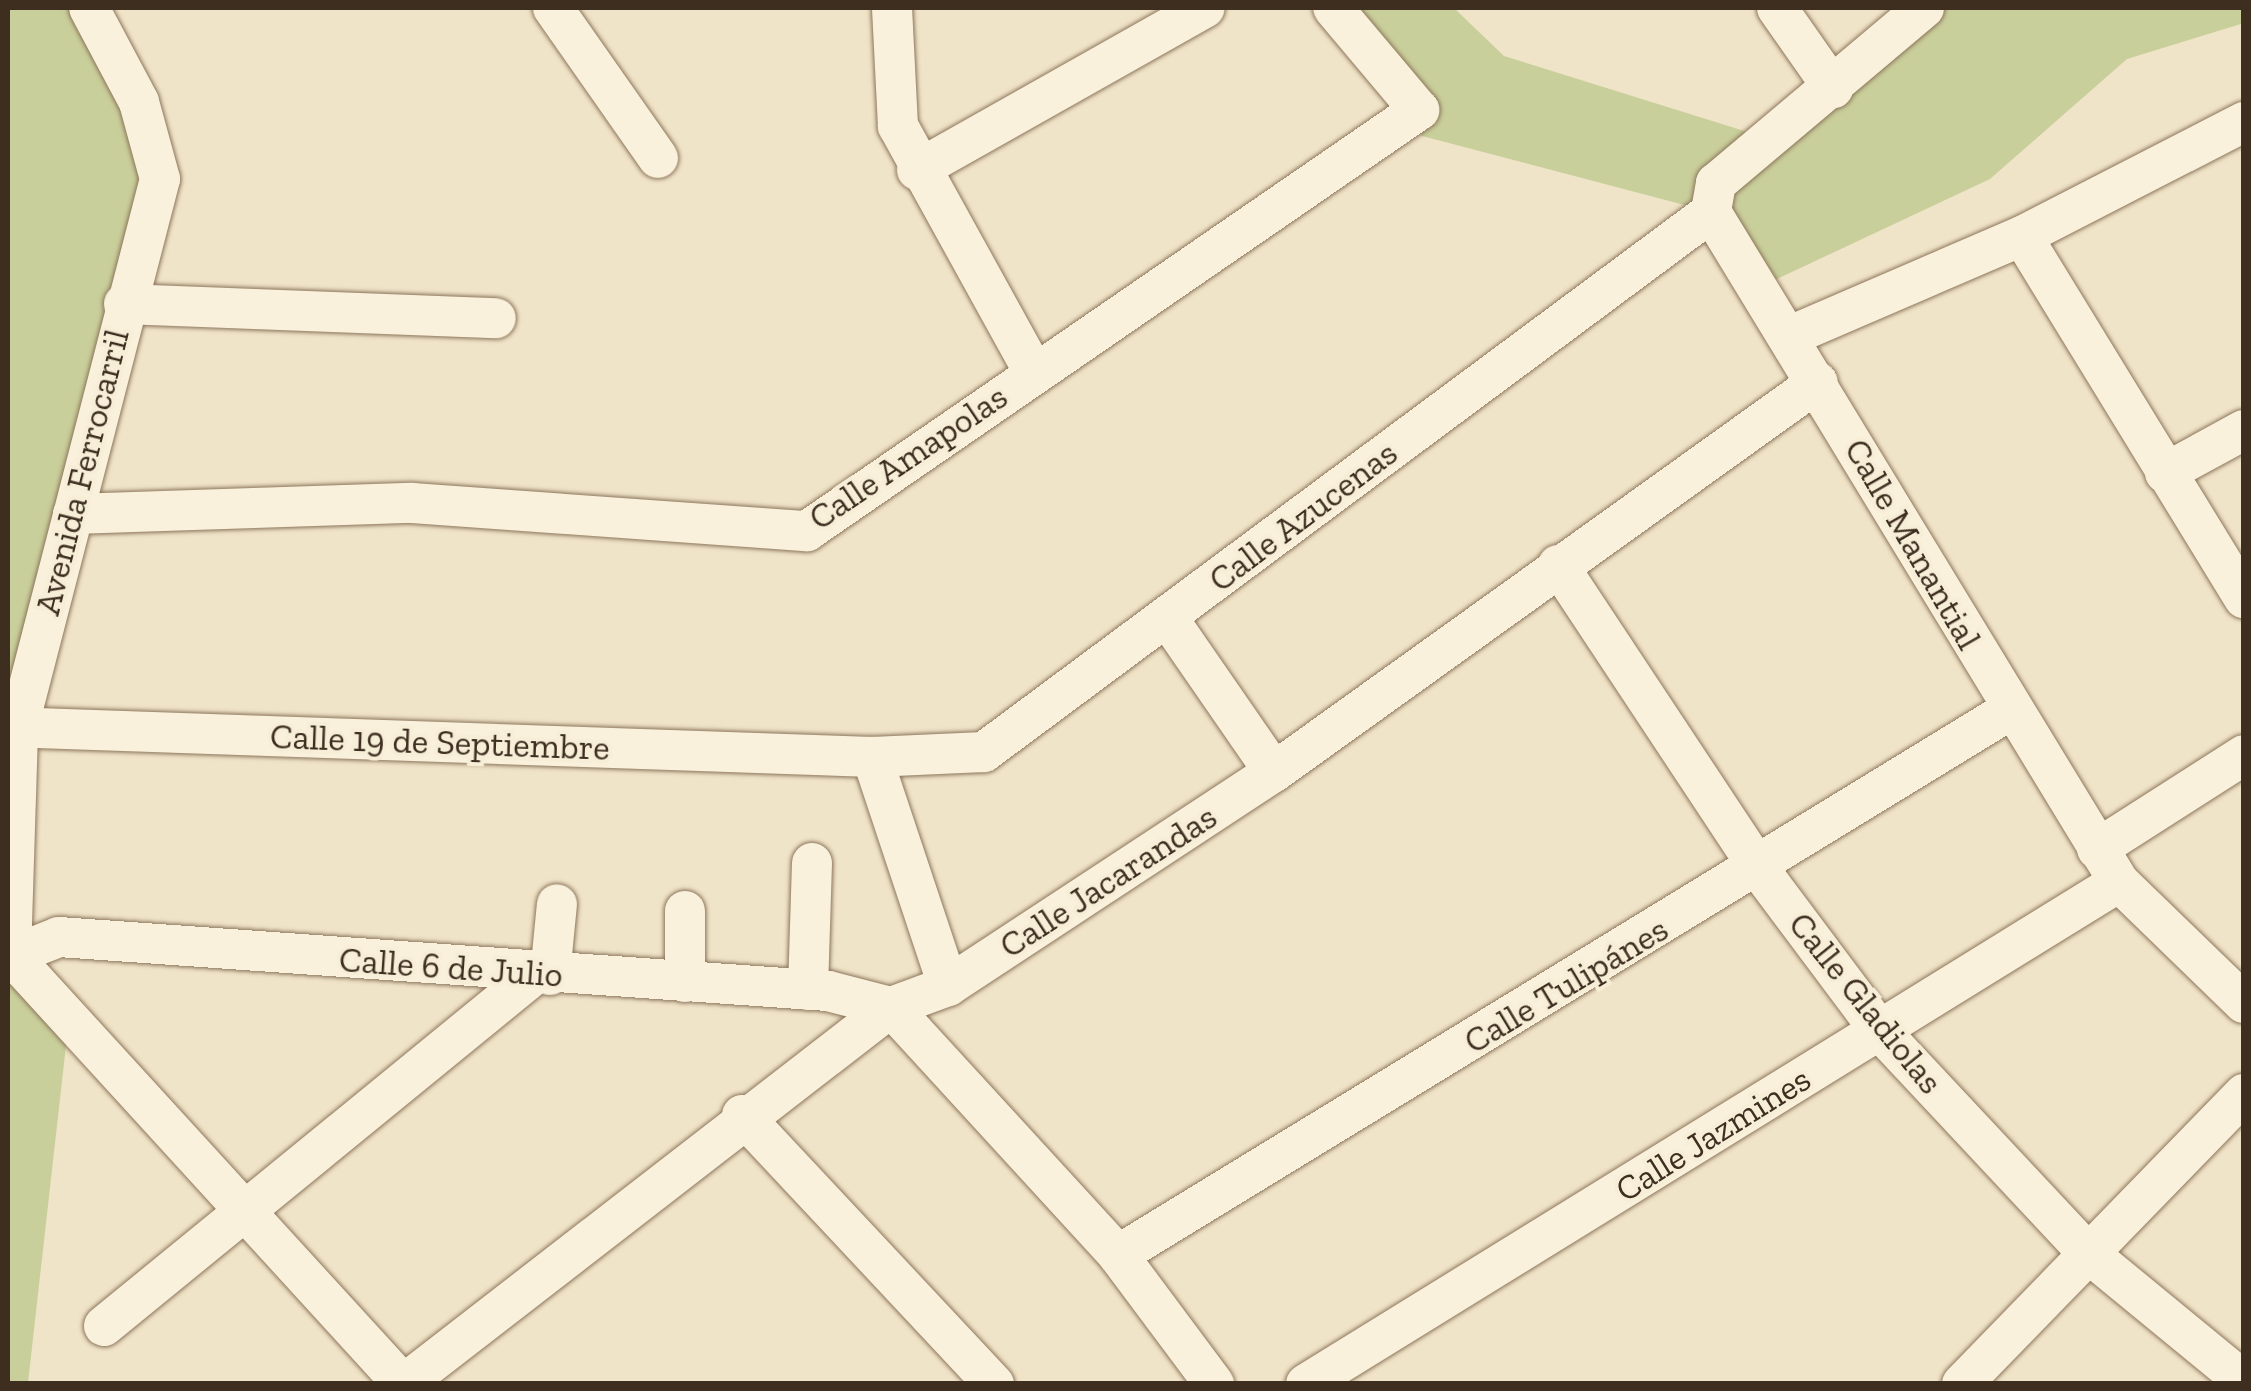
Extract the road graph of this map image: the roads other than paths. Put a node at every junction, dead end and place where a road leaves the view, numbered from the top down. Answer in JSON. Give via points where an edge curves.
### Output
{"nodes":[{"id":1,"x":89,"y":8,"type":"edge"},
{"id":2,"x":553,"y":8,"type":"edge"},
{"id":3,"x":892,"y":8,"type":"edge"},
{"id":4,"x":1205,"y":8,"type":"edge"},
{"id":5,"x":1333,"y":8,"type":"edge"},
{"id":6,"x":1777,"y":8,"type":"edge"},
{"id":7,"x":1924,"y":8,"type":"edge"},
{"id":8,"x":1833,"y":88,"type":"junction"},
{"id":9,"x":2244,"y":122,"type":"edge"},
{"id":10,"x":658,"y":158,"type":"dead end"},
{"id":11,"x":918,"y":170,"type":"junction"},
{"id":12,"x":1711,"y":212,"type":"junction"},
{"id":13,"x":2022,"y":236,"type":"junction"},
{"id":14,"x":124,"y":304,"type":"junction"},
{"id":15,"x":496,"y":318,"type":"dead end"},
{"id":16,"x":1792,"y":335,"type":"junction"},
{"id":17,"x":1034,"y":372,"type":"junction"},
{"id":18,"x":1818,"y":382,"type":"junction"},
{"id":19,"x":2244,"y":430,"type":"edge"},
{"id":20,"x":2165,"y":472,"type":"junction"},
{"id":21,"x":73,"y":514,"type":"junction"},
{"id":22,"x":1558,"y":565,"type":"junction"},
{"id":23,"x":2244,"y":598,"type":"edge"},
{"id":24,"x":1167,"y":617,"type":"junction"},
{"id":25,"x":2010,"y":710,"type":"junction"},
{"id":26,"x":13,"y":728,"type":"edge"},
{"id":27,"x":2244,"y":755,"type":"edge"},
{"id":28,"x":872,"y":757,"type":"junction"},
{"id":29,"x":1274,"y":772,"type":"junction"},
{"id":30,"x":812,"y":863,"type":"dead end"},
{"id":31,"x":2108,"y":865,"type":"junction"},
{"id":32,"x":1759,"y":868,"type":"junction"},
{"id":33,"x":557,"y":904,"type":"dead end"},
{"id":34,"x":685,"y":911,"type":"dead end"},
{"id":35,"x":9,"y":956,"type":"edge"},
{"id":36,"x":542,"y":974,"type":"junction"},
{"id":37,"x":685,"y":982,"type":"junction"},
{"id":38,"x":948,"y":986,"type":"junction"},
{"id":39,"x":808,"y":990,"type":"junction"},
{"id":40,"x":2244,"y":1004,"type":"edge"},
{"id":41,"x":892,"y":1007,"type":"junction"},
{"id":42,"x":1880,"y":1031,"type":"junction"},
{"id":43,"x":2244,"y":1094,"type":"edge"},
{"id":44,"x":742,"y":1115,"type":"junction"},
{"id":45,"x":245,"y":1216,"type":"junction"},
{"id":46,"x":2088,"y":1253,"type":"junction"},
{"id":47,"x":1118,"y":1255,"type":"junction"},
{"id":48,"x":104,"y":1326,"type":"dead end"},
{"id":49,"x":2244,"y":1382,"type":"edge"},
{"id":50,"x":404,"y":1384,"type":"edge"},
{"id":51,"x":994,"y":1384,"type":"edge"},
{"id":52,"x":1214,"y":1384,"type":"edge"},
{"id":53,"x":1306,"y":1384,"type":"edge"},
{"id":54,"x":1962,"y":1384,"type":"edge"}],
"edges":[{"from":1,"to":14,"type":"street","name":"Avenida Ferrocarril","via":[[139,102],[160,179]]},
{"from":2,"to":10,"type":"street"},
{"from":3,"to":11,"type":"street","via":[[898,126]]},
{"from":4,"to":11,"type":"street"},
{"from":5,"to":17,"type":"street","name":"Calle Amapolas","via":[[1419,110]]},
{"from":6,"to":8,"type":"street"},
{"from":7,"to":8,"type":"street"},
{"from":8,"to":12,"type":"street","via":[[1716,183]]},
{"from":9,"to":13,"type":"street"},
{"from":11,"to":17,"type":"street"},
{"from":12,"to":16,"type":"street","name":"Calle Manantial"},
{"from":12,"to":24,"type":"street","name":"Calle Azucenas"},
{"from":13,"to":16,"type":"street"},
{"from":13,"to":20,"type":"street"},
{"from":14,"to":15,"type":"street"},
{"from":14,"to":21,"type":"street","name":"Avenida Ferrocarril"},
{"from":16,"to":18,"type":"street","name":"Calle Manantial"},
{"from":17,"to":21,"type":"street","name":"Calle Amapolas","via":[[806,532],[412,503]]},
{"from":18,"to":22,"type":"street","name":"Calle Jacarandas"},
{"from":18,"to":25,"type":"street","name":"Calle Manantial"},
{"from":19,"to":20,"type":"street"},
{"from":20,"to":23,"type":"street"},
{"from":21,"to":26,"type":"street","name":"Avenida Ferrocarril"},
{"from":22,"to":29,"type":"street","name":"Calle Jacarandas"},
{"from":22,"to":32,"type":"street","name":"Calle Gladiolas"},
{"from":24,"to":28,"type":"street","name":"Calle Azucenas","via":[[984,752]]},
{"from":24,"to":29,"type":"street"},
{"from":25,"to":31,"type":"street","name":"Calle Manantial"},
{"from":25,"to":32,"type":"street","name":"Calle Tulipánes"},
{"from":26,"to":28,"type":"street","name":"Calle 19 de Septiembre"},
{"from":26,"to":35,"type":"street","name":"Avenida Ferrocarril"},
{"from":27,"to":31,"type":"street","name":"Calle Jazmines"},
{"from":28,"to":38,"type":"street"},
{"from":29,"to":38,"type":"street","name":"Calle Jacarandas"},
{"from":30,"to":39,"type":"street"},
{"from":31,"to":40,"type":"street","name":"Calle Manantial"},
{"from":31,"to":42,"type":"street","name":"Calle Jazmines"},
{"from":32,"to":42,"type":"street","name":"Calle Gladiolas"},
{"from":32,"to":47,"type":"street","name":"Calle Tulipánes"},
{"from":33,"to":36,"type":"street"},
{"from":34,"to":37,"type":"street"},
{"from":35,"to":36,"type":"street","name":"Calle 6 de Julio","via":[[59,938]]},
{"from":35,"to":45,"type":"street"},
{"from":36,"to":37,"type":"street","name":"Calle 6 de Julio"},
{"from":36,"to":45,"type":"street"},
{"from":37,"to":39,"type":"street","name":"Calle 6 de Julio"},
{"from":38,"to":41,"type":"street","name":"Calle Jacarandas"},
{"from":39,"to":41,"type":"street","name":"Calle 6 de Julio"},
{"from":41,"to":44,"type":"street","name":"Calle Jacarandas"},
{"from":41,"to":47,"type":"street"},
{"from":42,"to":46,"type":"street","name":"Calle Gladiolas"},
{"from":42,"to":53,"type":"street","name":"Calle Jazmines"},
{"from":43,"to":46,"type":"street"},
{"from":44,"to":50,"type":"street","name":"Calle Jacarandas"},
{"from":44,"to":51,"type":"street"},
{"from":45,"to":48,"type":"street"},
{"from":45,"to":50,"type":"street"},
{"from":46,"to":49,"type":"street","name":"Calle Gladiolas"},
{"from":46,"to":54,"type":"street"},
{"from":47,"to":52,"type":"street"}]}
